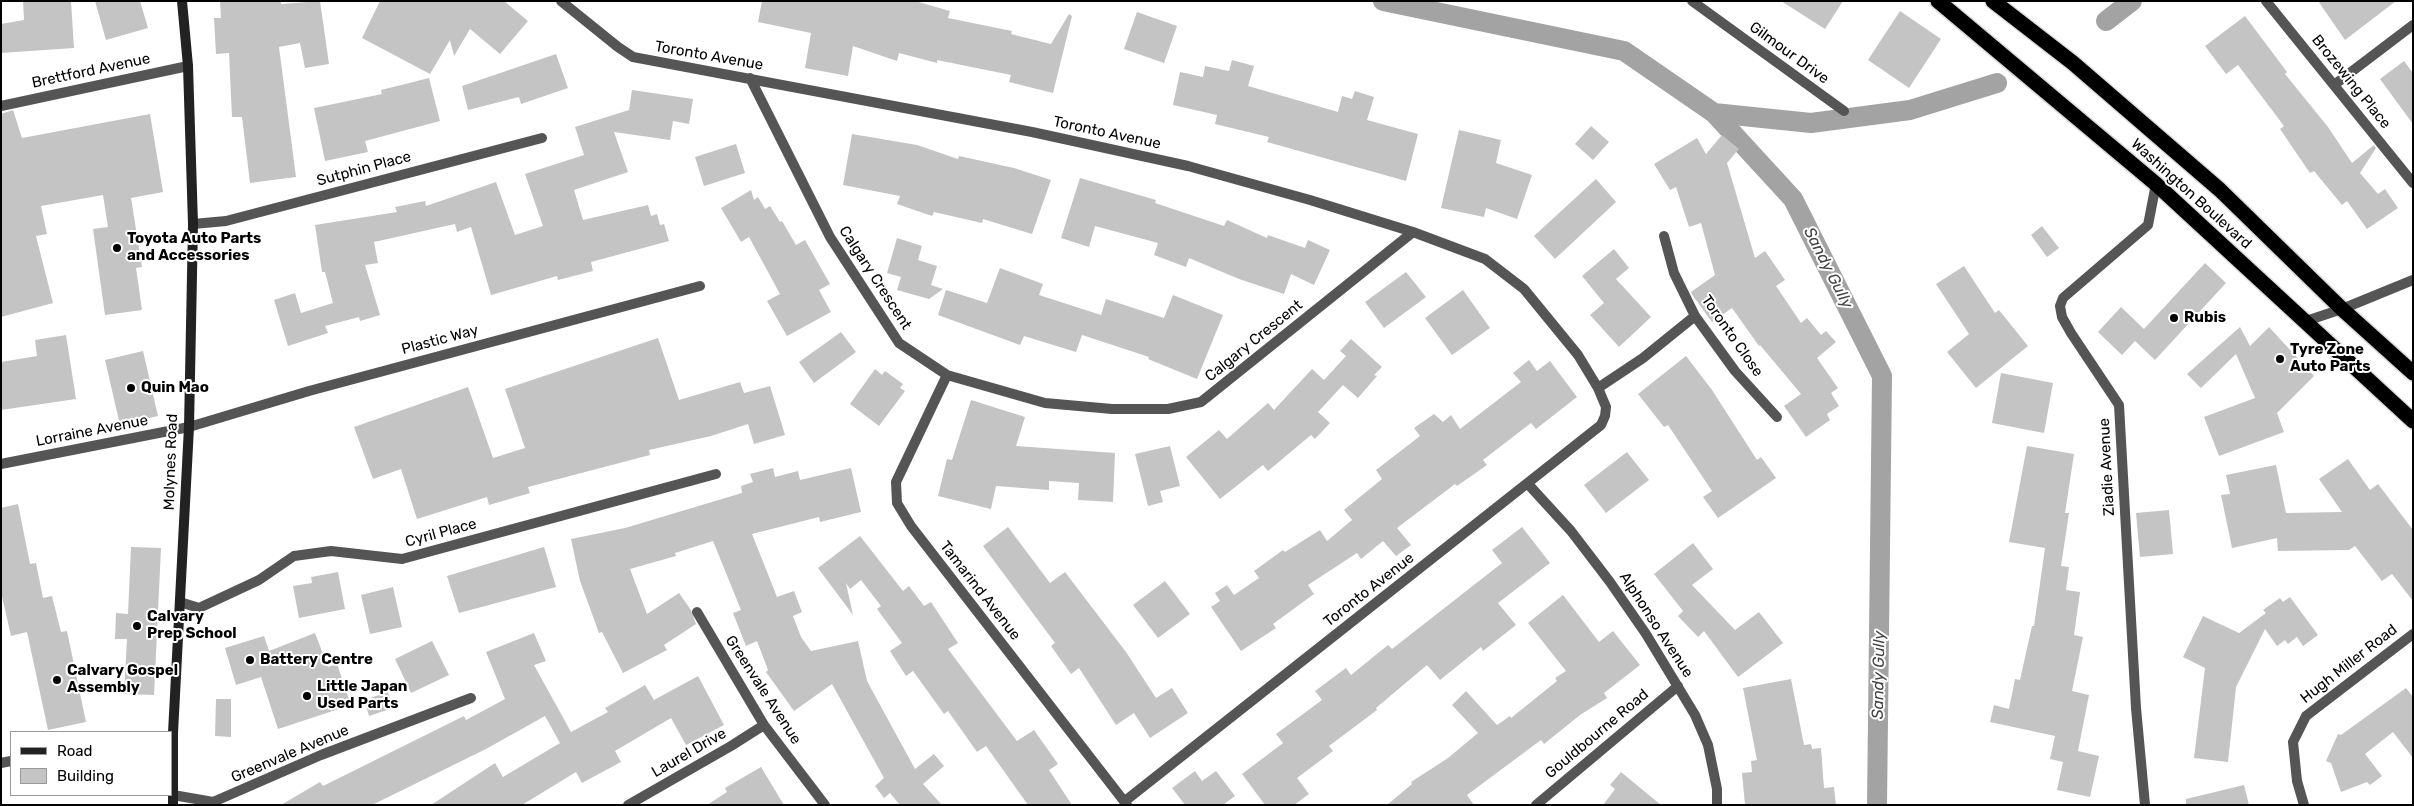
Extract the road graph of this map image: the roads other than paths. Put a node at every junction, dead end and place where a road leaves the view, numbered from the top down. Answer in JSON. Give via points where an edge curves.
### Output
{"nodes":[{"id":1,"x":182,"y":1,"type":"edge"},
{"id":2,"x":561,"y":1,"type":"edge"},
{"id":3,"x":1692,"y":1,"type":"edge"},
{"id":4,"x":1938,"y":1,"type":"edge"},
{"id":5,"x":1993,"y":1,"type":"edge"},
{"id":6,"x":2266,"y":1,"type":"edge"},
{"id":7,"x":2413,"y":25,"type":"edge"},
{"id":8,"x":188,"y":66,"type":"junction"},
{"id":9,"x":750,"y":78,"type":"junction"},
{"id":10,"x":2334,"y":85,"type":"junction"},
{"id":11,"x":1,"y":106,"type":"edge"},
{"id":12,"x":1844,"y":111,"type":"dead end"},
{"id":13,"x":542,"y":138,"type":"dead end"},
{"id":14,"x":2413,"y":183,"type":"edge"},
{"id":15,"x":2156,"y":184,"type":"junction"},
{"id":16,"x":193,"y":224,"type":"junction"},
{"id":17,"x":1413,"y":232,"type":"junction"},
{"id":18,"x":1664,"y":236,"type":"dead end"},
{"id":19,"x":2413,"y":280,"type":"edge"},
{"id":20,"x":700,"y":286,"type":"dead end"},
{"id":21,"x":2342,"y":309,"type":"junction"},
{"id":22,"x":1695,"y":316,"type":"junction"},
{"id":23,"x":2303,"y":322,"type":"junction"},
{"id":24,"x":2413,"y":373,"type":"edge"},
{"id":25,"x":947,"y":375,"type":"junction"},
{"id":26,"x":1598,"y":388,"type":"junction"},
{"id":27,"x":1777,"y":417,"type":"dead end"},
{"id":28,"x":2413,"y":421,"type":"edge"},
{"id":29,"x":189,"y":427,"type":"junction"},
{"id":30,"x":1,"y":464,"type":"edge"},
{"id":31,"x":716,"y":474,"type":"dead end"},
{"id":32,"x":1528,"y":484,"type":"junction"},
{"id":33,"x":180,"y":602,"type":"junction"},
{"id":34,"x":697,"y":612,"type":"dead end"},
{"id":35,"x":2413,"y":634,"type":"edge"},
{"id":36,"x":1678,"y":686,"type":"junction"},
{"id":37,"x":471,"y":698,"type":"dead end"},
{"id":38,"x":764,"y":725,"type":"junction"},
{"id":39,"x":172,"y":733,"type":"edge"},
{"id":40,"x":173,"y":800,"type":"edge"},
{"id":41,"x":1126,"y":803,"type":"edge"},
{"id":42,"x":628,"y":805,"type":"edge"},
{"id":43,"x":825,"y":805,"type":"edge"},
{"id":44,"x":1536,"y":805,"type":"edge"},
{"id":45,"x":1717,"y":805,"type":"edge"},
{"id":46,"x":2145,"y":805,"type":"edge"},
{"id":47,"x":2304,"y":805,"type":"edge"}],
"edges":[{"from":1,"to":8,"type":"main road","name":"Molynes Road"},
{"from":2,"to":9,"type":"street","name":"Toronto Avenue","via":[[633,57]]},
{"from":3,"to":12,"type":"street","name":"Gilmour Drive"},
{"from":4,"to":15,"type":"highway","name":"Washington Boulevard"},
{"from":5,"to":21,"type":"highway","name":"Washington Boulevard","via":[[2073,63],[2220,190]]},
{"from":6,"to":10,"type":"street","name":"Brozewing Place"},
{"from":7,"to":10,"type":"street"},
{"from":8,"to":11,"type":"street","name":"Brettford Avenue"},
{"from":8,"to":16,"type":"main road","name":"Molynes Road"},
{"from":9,"to":17,"type":"street","name":"Toronto Avenue","via":[[1032,132],[1188,166]]},
{"from":9,"to":25,"type":"street","name":"Calgary Crescent","via":[[830,237],[873,305],[899,344]]},
{"from":10,"to":14,"type":"street","name":"Brozewing Place"},
{"from":13,"to":16,"type":"street","name":"Sutphin Place","via":[[226,221]]},
{"from":15,"to":23,"type":"highway","name":"Washington Boulevard"},
{"from":15,"to":46,"type":"street","name":"Ziadie Avenue","via":[[2148,225],[2063,298],[2060,306],[2071,333],[2119,405],[2136,708]]},
{"from":16,"to":29,"type":"main road","name":"Molynes Road"},
{"from":17,"to":25,"type":"street","name":"Calgary Crescent","via":[[1201,402],[1168,409],[1112,409],[1044,403]]},
{"from":17,"to":26,"type":"street","name":"Toronto Avenue","via":[[1485,258],[1524,289],[1578,355]]},
{"from":18,"to":22,"type":"street","name":"Toronto Close","via":[[1674,273]]},
{"from":19,"to":21,"type":"street"},
{"from":20,"to":29,"type":"street","name":"Plastic Way","via":[[310,391]]},
{"from":21,"to":23,"type":"street"},
{"from":21,"to":24,"type":"highway","name":"Washington Boulevard"},
{"from":22,"to":26,"type":"street","via":[[1643,358]]},
{"from":22,"to":27,"type":"street","name":"Toronto Close","via":[[1734,371]]},
{"from":23,"to":28,"type":"highway","name":"Washington Boulevard"},
{"from":25,"to":41,"type":"street","name":"Tamarind Avenue","via":[[896,482],[897,503],[910,526]]},
{"from":26,"to":32,"type":"street","name":"Toronto Avenue","via":[[1606,407],[1601,424]]},
{"from":29,"to":30,"type":"street","name":"Lorraine Avenue"},
{"from":29,"to":33,"type":"main road","name":"Molynes Road"},
{"from":31,"to":33,"type":"street","name":"Cyril Place","via":[[402,559],[331,551],[294,556],[259,580],[199,608]]},
{"from":32,"to":36,"type":"street","name":"Alphonso Avenue","via":[[1571,531],[1610,582]]},
{"from":32,"to":41,"type":"street","name":"Toronto Avenue"},
{"from":33,"to":39,"type":"main road","name":"Molynes Road"},
{"from":34,"to":38,"type":"street","name":"Greenvale Avenue"},
{"from":35,"to":47,"type":"street","name":"Hugh Miller Road","via":[[2306,716],[2293,742],[2297,781]]},
{"from":36,"to":44,"type":"street","name":"Gouldbourne Road"},
{"from":36,"to":45,"type":"street","name":"Alphonso Avenue","via":[[1708,745]]},
{"from":37,"to":40,"type":"street","name":"Greenvale Avenue","via":[[213,802]]},
{"from":38,"to":42,"type":"street","name":"Laurel Drive"},
{"from":38,"to":43,"type":"street","name":"Greenvale Avenue"},
{"from":39,"to":40,"type":"main road","name":"Molynes Road"}]}
